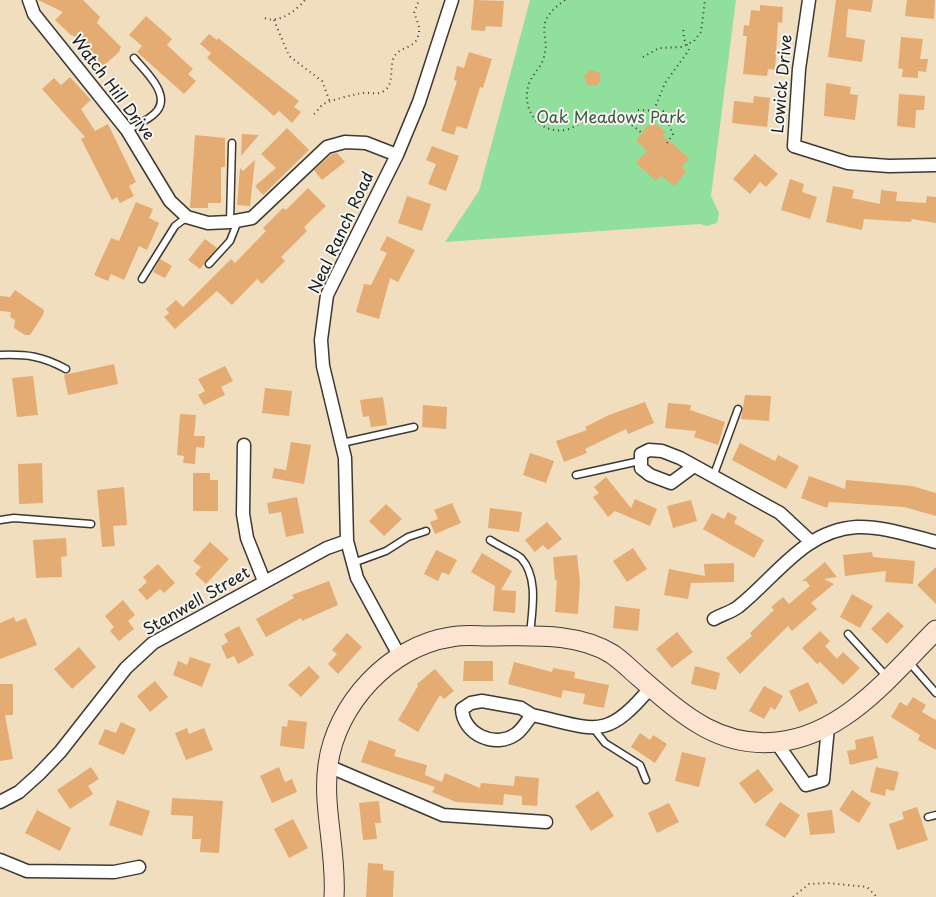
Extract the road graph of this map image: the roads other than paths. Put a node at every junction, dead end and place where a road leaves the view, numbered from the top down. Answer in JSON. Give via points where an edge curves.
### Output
{"nodes":[{"id":1,"x":29,"y":0,"type":"edge"},
{"id":2,"x":452,"y":0,"type":"edge"},
{"id":3,"x":809,"y":0,"type":"edge"},
{"id":4,"x":134,"y":58,"type":"dead end"},
{"id":5,"x":127,"y":130,"type":"junction"},
{"id":6,"x":232,"y":143,"type":"dead end"},
{"id":7,"x":397,"y":155,"type":"junction"},
{"id":8,"x":936,"y":165,"type":"edge"},
{"id":9,"x":187,"y":217,"type":"junction"},
{"id":10,"x":234,"y":222,"type":"junction"},
{"id":11,"x":209,"y":264,"type":"dead end"},
{"id":12,"x":142,"y":279,"type":"dead end"},
{"id":13,"x":0,"y":355,"type":"edge"},
{"id":14,"x":66,"y":368,"type":"dead end"},
{"id":15,"x":738,"y":409,"type":"dead end"},
{"id":16,"x":414,"y":427,"type":"dead end"},
{"id":17,"x":342,"y":443,"type":"junction"},
{"id":18,"x":244,"y":445,"type":"dead end"},
{"id":19,"x":640,"y":461,"type":"junction"},
{"id":20,"x":694,"y":466,"type":"junction"},
{"id":21,"x":576,"y":475,"type":"dead end"},
{"id":22,"x":713,"y":477,"type":"junction"},
{"id":23,"x":0,"y":520,"type":"edge"},
{"id":24,"x":92,"y":524,"type":"dead end"},
{"id":25,"x":426,"y":531,"type":"dead end"},
{"id":26,"x":490,"y":540,"type":"dead end"},
{"id":27,"x":347,"y":541,"type":"junction"},
{"id":28,"x":810,"y":541,"type":"junction"},
{"id":29,"x":936,"y":542,"type":"edge"},
{"id":30,"x":353,"y":563,"type":"junction"},
{"id":31,"x":264,"y":581,"type":"junction"},
{"id":32,"x":714,"y":619,"type":"dead end"},
{"id":33,"x":936,"y":630,"type":"edge"},
{"id":34,"x":848,"y":634,"type":"dead end"},
{"id":35,"x":530,"y":636,"type":"junction"},
{"id":36,"x":400,"y":657,"type":"junction"},
{"id":37,"x":906,"y":660,"type":"junction"},
{"id":38,"x":888,"y":678,"type":"junction"},
{"id":39,"x":651,"y":688,"type":"junction"},
{"id":40,"x":936,"y":693,"type":"edge"},
{"id":41,"x":532,"y":715,"type":"junction"},
{"id":42,"x":828,"y":727,"type":"junction"},
{"id":43,"x":594,"y":729,"type":"junction"},
{"id":44,"x":776,"y":742,"type":"junction"},
{"id":45,"x":328,"y":766,"type":"junction"},
{"id":46,"x":646,"y":780,"type":"dead end"},
{"id":47,"x":0,"y":802,"type":"edge"},
{"id":48,"x":936,"y":815,"type":"edge"},
{"id":49,"x":928,"y":817,"type":"dead end"},
{"id":50,"x":546,"y":822,"type":"dead end"},
{"id":51,"x":0,"y":860,"type":"edge"},
{"id":52,"x":139,"y":867,"type":"dead end"},
{"id":53,"x":334,"y":897,"type":"edge"}],
"edges":[{"from":1,"to":5,"type":"street","name":"Watch Hill Drive","via":[[34,14]]},
{"from":2,"to":7,"type":"street","name":"Neal Ranch Road","via":[[419,102]]},
{"from":3,"to":8,"type":"street","name":"Lowick Drive","via":[[799,70],[794,146],[848,163]]},
{"from":4,"to":5,"type":"lane","via":[[156,85],[160,104],[158,111]]},
{"from":5,"to":9,"type":"street","name":"Watch Hill Drive","via":[[170,201]]},
{"from":6,"to":10,"type":"lane"},
{"from":7,"to":10,"type":"street","via":[[366,143],[345,142],[327,147],[252,218]]},
{"from":7,"to":17,"type":"street","name":"Neal Ranch Road","via":[[327,296],[322,349]]},
{"from":9,"to":10,"type":"street","via":[[208,223]]},
{"from":9,"to":12,"type":"lane","via":[[175,226]]},
{"from":10,"to":11,"type":"lane","via":[[230,241]]},
{"from":13,"to":14,"type":"lane","via":[[46,358]]},
{"from":15,"to":22,"type":"lane"},
{"from":16,"to":17,"type":"lane"},
{"from":17,"to":27,"type":"street","name":"Neal Ranch Road"},
{"from":18,"to":31,"type":"street","via":[[243,514],[247,538]]},
{"from":19,"to":20,"type":"street","via":[[641,454],[649,450],[662,451]]},
{"from":19,"to":20,"type":"street","via":[[641,468],[650,475],[671,483]]},
{"from":19,"to":21,"type":"lane"},
{"from":20,"to":22,"type":"street"},
{"from":22,"to":28,"type":"street","via":[[780,513]]},
{"from":23,"to":24,"type":"lane","via":[[14,518]]},
{"from":25,"to":30,"type":"lane"},
{"from":26,"to":35,"type":"lane","via":[[520,556],[529,571],[533,587]]},
{"from":27,"to":30,"type":"street","name":"Neal Ranch Road"},
{"from":27,"to":31,"type":"street","name":"Stanwell Street","via":[[326,548]]},
{"from":28,"to":29,"type":"street","via":[[838,529],[858,527]]},
{"from":28,"to":32,"type":"street","via":[[736,608]]},
{"from":30,"to":36,"type":"street","name":"Neal Ranch Road","via":[[357,578]]},
{"from":31,"to":47,"type":"street","name":"Stanwell Street","via":[[153,643],[126,668],[39,774]]},
{"from":33,"to":37,"type":"street"},
{"from":34,"to":38,"type":"lane"},
{"from":35,"to":36,"type":"street","via":[[452,636],[429,642]]},
{"from":35,"to":39,"type":"street","via":[[572,639],[596,646],[612,655]]},
{"from":36,"to":45,"type":"street","via":[[369,682],[353,702],[333,743]]},
{"from":37,"to":38,"type":"street"},
{"from":37,"to":40,"type":"lane"},
{"from":38,"to":42,"type":"street","via":[[851,712]]},
{"from":39,"to":43,"type":"street","via":[[627,714],[612,724]]},
{"from":39,"to":44,"type":"street","via":[[679,713],[719,734],[742,741]]},
{"from":41,"to":41,"type":"street","via":[[521,708],[482,701],[462,709],[466,727],[493,740],[517,734]]},
{"from":41,"to":43,"type":"street"},
{"from":42,"to":44,"type":"street","via":[[803,738]]},
{"from":42,"to":44,"type":"street","via":[[823,780],[806,785]]},
{"from":43,"to":46,"type":"lane","via":[[606,743],[640,765]]},
{"from":45,"to":50,"type":"street","via":[[443,815]]},
{"from":45,"to":53,"type":"street","via":[[335,862]]},
{"from":48,"to":49,"type":"lane"},
{"from":51,"to":52,"type":"street","via":[[27,871],[114,872]]}]}
